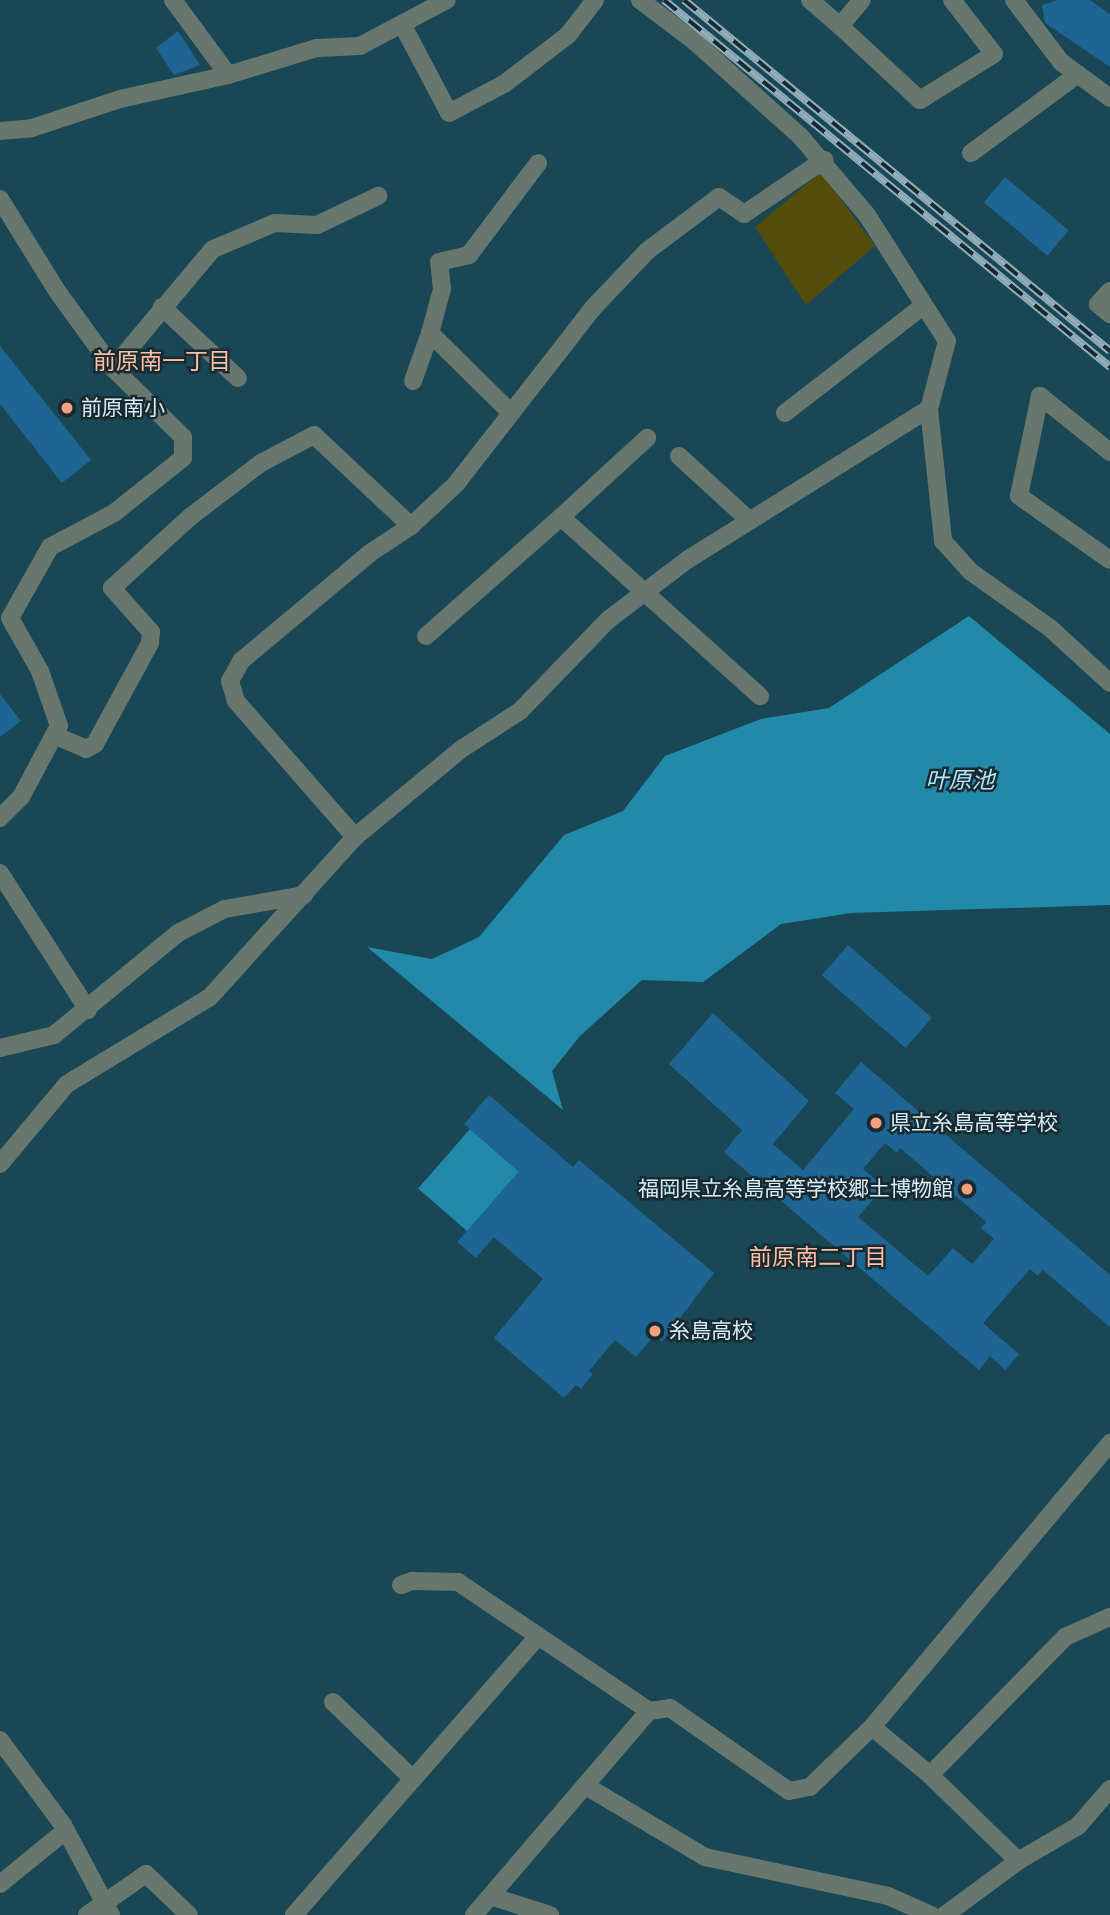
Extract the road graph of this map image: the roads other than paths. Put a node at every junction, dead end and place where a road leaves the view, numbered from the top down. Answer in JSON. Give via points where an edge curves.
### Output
{"nodes":[{"id":1,"x":173,"y":0,"type":"edge"},
{"id":2,"x":447,"y":0,"type":"edge"},
{"id":3,"x":595,"y":0,"type":"edge"},
{"id":4,"x":640,"y":0,"type":"edge"},
{"id":5,"x":810,"y":0,"type":"edge"},
{"id":6,"x":862,"y":0,"type":"edge"},
{"id":7,"x":952,"y":0,"type":"edge"},
{"id":8,"x":1014,"y":0,"type":"edge"},
{"id":9,"x":403,"y":26,"type":"junction"},
{"id":10,"x":840,"y":26,"type":"junction"},
{"id":11,"x":228,"y":75,"type":"junction"},
{"id":12,"x":1078,"y":75,"type":"junction"},
{"id":13,"x":1110,"y":98,"type":"edge"},
{"id":14,"x":0,"y":131,"type":"edge"},
{"id":15,"x":971,"y":153,"type":"dead end"},
{"id":16,"x":824,"y":160,"type":"junction"},
{"id":17,"x":538,"y":163,"type":"dead end"},
{"id":18,"x":378,"y":196,"type":"dead end"},
{"id":19,"x":0,"y":199,"type":"edge"},
{"id":20,"x":1110,"y":291,"type":"edge"},
{"id":21,"x":923,"y":306,"type":"junction"},
{"id":22,"x":162,"y":307,"type":"junction"},
{"id":23,"x":1110,"y":314,"type":"edge"},
{"id":24,"x":430,"y":333,"type":"junction"},
{"id":25,"x":113,"y":368,"type":"junction"},
{"id":26,"x":237,"y":378,"type":"dead end"},
{"id":27,"x":413,"y":382,"type":"dead end"},
{"id":28,"x":929,"y":409,"type":"junction"},
{"id":29,"x":511,"y":413,"type":"junction"},
{"id":30,"x":785,"y":414,"type":"dead end"},
{"id":31,"x":647,"y":438,"type":"dead end"},
{"id":32,"x":1110,"y":452,"type":"edge"},
{"id":33,"x":678,"y":456,"type":"dead end"},
{"id":34,"x":561,"y":517,"type":"junction"},
{"id":35,"x":750,"y":521,"type":"junction"},
{"id":36,"x":411,"y":526,"type":"junction"},
{"id":37,"x":1110,"y":560,"type":"edge"},
{"id":38,"x":646,"y":593,"type":"junction"},
{"id":39,"x":426,"y":636,"type":"dead end"},
{"id":40,"x":1110,"y":683,"type":"edge"},
{"id":41,"x":760,"y":696,"type":"dead end"},
{"id":42,"x":56,"y":736,"type":"junction"},
{"id":43,"x":0,"y":818,"type":"edge"},
{"id":44,"x":355,"y":837,"type":"junction"},
{"id":45,"x":0,"y":873,"type":"edge"},
{"id":46,"x":304,"y":895,"type":"junction"},
{"id":47,"x":88,"y":1010,"type":"junction"},
{"id":48,"x":0,"y":1048,"type":"edge"},
{"id":49,"x":0,"y":1164,"type":"edge"},
{"id":50,"x":1110,"y":1443,"type":"edge"},
{"id":51,"x":401,"y":1585,"type":"dead end"},
{"id":52,"x":1110,"y":1617,"type":"edge"},
{"id":53,"x":538,"y":1636,"type":"junction"},
{"id":54,"x":333,"y":1702,"type":"dead end"},
{"id":55,"x":649,"y":1711,"type":"junction"},
{"id":56,"x":872,"y":1727,"type":"junction"},
{"id":57,"x":0,"y":1740,"type":"edge"},
{"id":58,"x":930,"y":1775,"type":"junction"},
{"id":59,"x":413,"y":1779,"type":"junction"},
{"id":60,"x":586,"y":1786,"type":"junction"},
{"id":61,"x":1110,"y":1789,"type":"edge"},
{"id":62,"x":65,"y":1831,"type":"junction"},
{"id":63,"x":1018,"y":1861,"type":"junction"},
{"id":64,"x":0,"y":1884,"type":"edge"},
{"id":65,"x":494,"y":1897,"type":"junction"},
{"id":66,"x":107,"y":1908,"type":"edge"},
{"id":67,"x":87,"y":1915,"type":"edge"},
{"id":68,"x":189,"y":1915,"type":"edge"},
{"id":69,"x":294,"y":1915,"type":"edge"},
{"id":70,"x":474,"y":1915,"type":"edge"},
{"id":71,"x":550,"y":1915,"type":"edge"},
{"id":72,"x":932,"y":1915,"type":"edge"},
{"id":73,"x":945,"y":1915,"type":"edge"}],
"edges":[{"from":1,"to":11,"type":"street"},
{"from":2,"to":9,"type":"street"},
{"from":3,"to":9,"type":"street","via":[[568,36],[503,84],[449,113]]},
{"from":4,"to":16,"type":"street","via":[[693,40]]},
{"from":5,"to":10,"type":"street"},
{"from":6,"to":10,"type":"street"},
{"from":7,"to":10,"type":"street","via":[[994,54],[920,100]]},
{"from":8,"to":12,"type":"street","via":[[1061,62]]},
{"from":9,"to":11,"type":"street","via":[[360,46],[317,48]]},
{"from":11,"to":14,"type":"street","via":[[120,99],[32,128]]},
{"from":12,"to":13,"type":"street"},
{"from":12,"to":15,"type":"street"},
{"from":16,"to":21,"type":"street","via":[[867,215]]},
{"from":16,"to":29,"type":"street","via":[[744,214],[719,197],[647,251],[592,310]]},
{"from":17,"to":24,"type":"street","via":[[469,255],[439,262],[442,289]]},
{"from":18,"to":22,"type":"street","via":[[317,225],[275,223],[213,249]]},
{"from":19,"to":25,"type":"street","via":[[57,291]]},
{"from":20,"to":23,"type":"street","via":[[1098,304]]},
{"from":21,"to":28,"type":"street","via":[[947,341]]},
{"from":21,"to":30,"type":"street"},
{"from":22,"to":25,"type":"street"},
{"from":22,"to":26,"type":"street"},
{"from":24,"to":27,"type":"street"},
{"from":24,"to":29,"type":"street"},
{"from":25,"to":42,"type":"street","via":[[183,437],[183,458],[114,513],[50,547],[10,618],[57,715]]},
{"from":28,"to":35,"type":"street"},
{"from":28,"to":40,"type":"street","via":[[943,541],[971,572],[1050,628]]},
{"from":29,"to":36,"type":"street","via":[[456,484]]},
{"from":31,"to":34,"type":"street"},
{"from":32,"to":37,"type":"street","via":[[1040,396],[1019,496]]},
{"from":33,"to":35,"type":"street"},
{"from":34,"to":38,"type":"street"},
{"from":34,"to":39,"type":"street"},
{"from":35,"to":38,"type":"street","via":[[687,560]]},
{"from":36,"to":42,"type":"street","via":[[314,435],[261,463],[190,517],[113,588],[151,632],[150,643],[95,744],[86,749]]},
{"from":36,"to":44,"type":"street","via":[[370,553],[241,661],[230,681],[236,701]]},
{"from":38,"to":41,"type":"street"},
{"from":38,"to":44,"type":"street","via":[[608,620],[520,711],[460,750]]},
{"from":42,"to":43,"type":"street","via":[[21,797]]},
{"from":44,"to":46,"type":"street"},
{"from":45,"to":47,"type":"street"},
{"from":46,"to":47,"type":"street","via":[[225,909],[178,933]]},
{"from":46,"to":49,"type":"street","via":[[210,997],[67,1084]]},
{"from":47,"to":48,"type":"street","via":[[54,1035]]},
{"from":50,"to":56,"type":"street"},
{"from":51,"to":53,"type":"street","via":[[458,1582]]},
{"from":52,"to":58,"type":"street","via":[[1065,1637]]},
{"from":53,"to":55,"type":"street"},
{"from":53,"to":59,"type":"street"},
{"from":54,"to":59,"type":"street"},
{"from":55,"to":56,"type":"street","via":[[670,1708],[789,1791],[810,1787]]},
{"from":55,"to":60,"type":"street"},
{"from":56,"to":58,"type":"street"},
{"from":57,"to":62,"type":"street"},
{"from":58,"to":63,"type":"street"},
{"from":59,"to":69,"type":"street"},
{"from":60,"to":65,"type":"street"},
{"from":60,"to":72,"type":"street","via":[[705,1857],[888,1896]]},
{"from":61,"to":63,"type":"street","via":[[1078,1826]]},
{"from":62,"to":64,"type":"street"},
{"from":62,"to":66,"type":"street"},
{"from":63,"to":73,"type":"street"},
{"from":65,"to":70,"type":"street"},
{"from":65,"to":71,"type":"street"},
{"from":66,"to":67,"type":"street"},
{"from":66,"to":68,"type":"street","via":[[146,1874]]}]}
